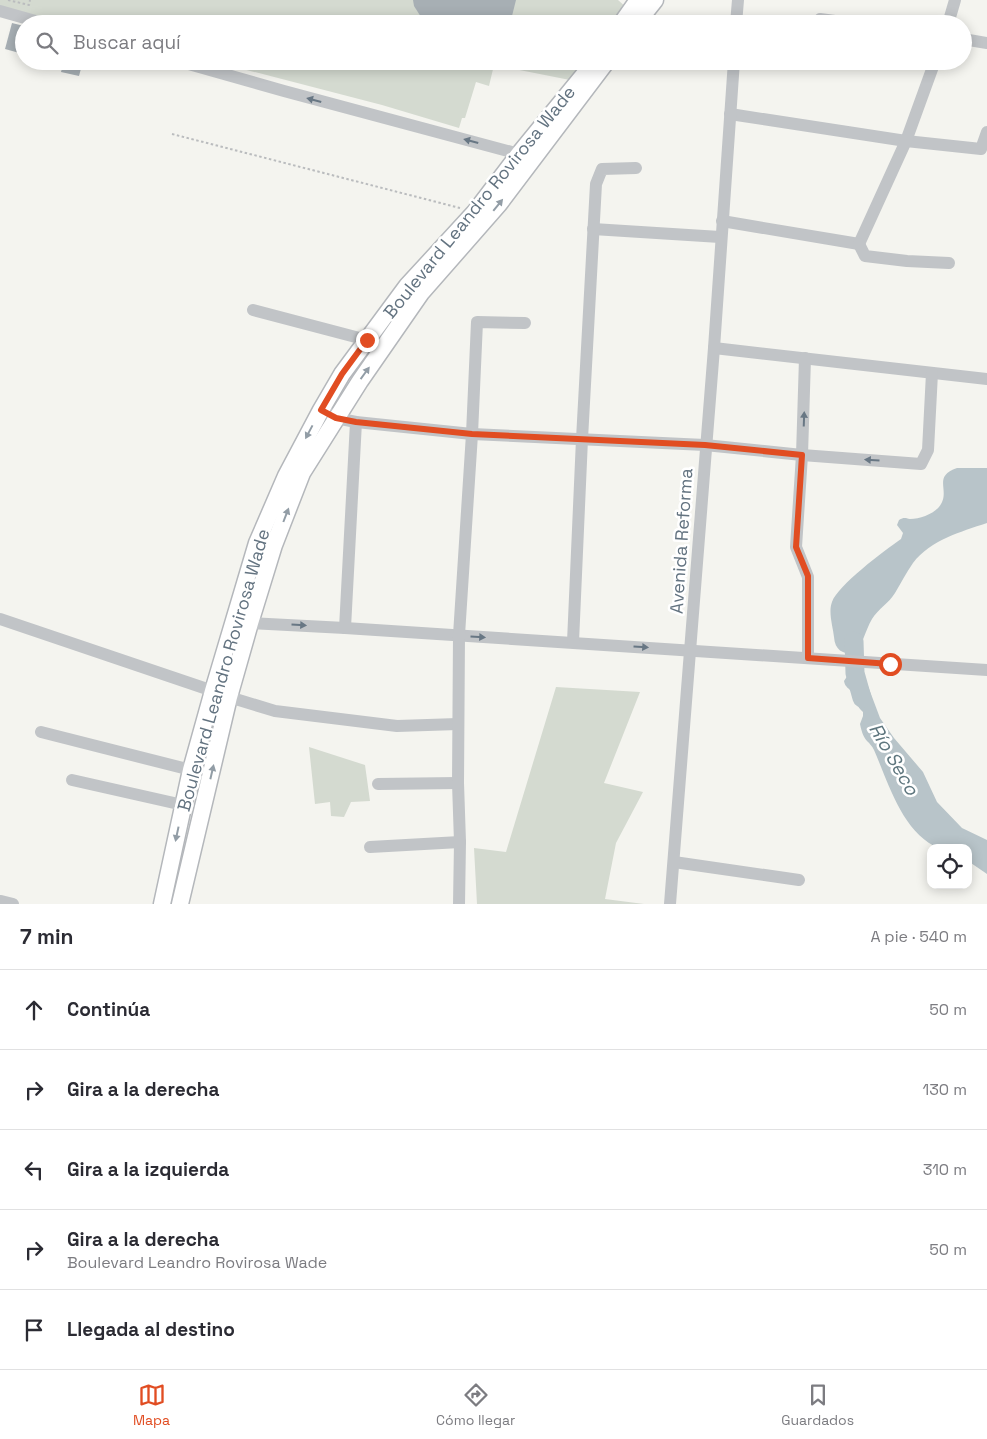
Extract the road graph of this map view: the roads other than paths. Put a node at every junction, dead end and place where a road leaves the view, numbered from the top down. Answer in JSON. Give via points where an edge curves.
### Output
{"nodes":[{"id":1,"x":638,"y":0,"type":"edge"},
{"id":2,"x":655,"y":0,"type":"edge"},
{"id":3,"x":738,"y":0,"type":"edge"},
{"id":4,"x":955,"y":0,"type":"edge"},
{"id":5,"x":0,"y":11,"type":"edge"},
{"id":6,"x":15,"y":15,"type":"edge"},
{"id":7,"x":627,"y":15,"type":"edge"},
{"id":8,"x":643,"y":15,"type":"edge"},
{"id":9,"x":737,"y":15,"type":"edge"},
{"id":10,"x":951,"y":15,"type":"edge"},
{"id":11,"x":972,"y":40,"type":"edge"},
{"id":12,"x":987,"y":43,"type":"edge"},
{"id":13,"x":210,"y":70,"type":"edge"},
{"id":14,"x":592,"y":70,"type":"edge"},
{"id":15,"x":593,"y":70,"type":"edge"},
{"id":16,"x":733,"y":70,"type":"edge"},
{"id":17,"x":932,"y":70,"type":"edge"},
{"id":18,"x":730,"y":114,"type":"junction"},
{"id":19,"x":987,"y":132,"type":"edge"},
{"id":20,"x":906,"y":141,"type":"junction"},
{"id":21,"x":518,"y":154,"type":"junction"},
{"id":22,"x":636,"y":168,"type":"dead end"},
{"id":23,"x":722,"y":221,"type":"junction"},
{"id":24,"x":593,"y":229,"type":"junction"},
{"id":25,"x":720,"y":237,"type":"junction"},
{"id":26,"x":859,"y":244,"type":"junction"},
{"id":27,"x":949,"y":263,"type":"dead end"},
{"id":28,"x":414,"y":290,"type":"junction"},
{"id":29,"x":253,"y":310,"type":"dead end"},
{"id":30,"x":526,"y":323,"type":"dead end"},
{"id":31,"x":367,"y":340,"type":"junction"},
{"id":32,"x":714,"y":348,"type":"junction"},
{"id":33,"x":805,"y":358,"type":"junction"},
{"id":34,"x":932,"y":374,"type":"junction"},
{"id":35,"x":987,"y":379,"type":"edge"},
{"id":36,"x":321,"y":410,"type":"junction"},
{"id":37,"x":336,"y":418,"type":"junction"},
{"id":38,"x":356,"y":422,"type":"junction"},
{"id":39,"x":472,"y":434,"type":"junction"},
{"id":40,"x":582,"y":439,"type":"junction"},
{"id":41,"x":705,"y":445,"type":"junction"},
{"id":42,"x":802,"y":455,"type":"junction"},
{"id":43,"x":0,"y":619,"type":"edge"},
{"id":44,"x":243,"y":621,"type":"junction"},
{"id":45,"x":345,"y":628,"type":"junction"},
{"id":46,"x":459,"y":636,"type":"junction"},
{"id":47,"x":573,"y":642,"type":"junction"},
{"id":48,"x":690,"y":650,"type":"junction"},
{"id":49,"x":808,"y":658,"type":"junction"},
{"id":50,"x":987,"y":670,"type":"edge"},
{"id":51,"x":213,"y":690,"type":"junction"},
{"id":52,"x":229,"y":698,"type":"junction"},
{"id":53,"x":458,"y":724,"type":"junction"},
{"id":54,"x":41,"y":732,"type":"dead end"},
{"id":55,"x":191,"y":770,"type":"junction"},
{"id":56,"x":72,"y":780,"type":"dead end"},
{"id":57,"x":458,"y":783,"type":"junction"},
{"id":58,"x":378,"y":784,"type":"dead end"},
{"id":59,"x":183,"y":805,"type":"junction"},
{"id":60,"x":460,"y":842,"type":"junction"},
{"id":61,"x":370,"y":847,"type":"dead end"},
{"id":62,"x":674,"y":862,"type":"junction"},
{"id":63,"x":799,"y":880,"type":"dead end"},
{"id":64,"x":171,"y":903,"type":"edge"},
{"id":65,"x":459,"y":904,"type":"edge"},
{"id":66,"x":670,"y":904,"type":"edge"}],
"edges":[{"from":1,"to":7,"type":"main road"},
{"from":2,"to":8,"type":"main road"},
{"from":3,"to":9,"type":"street"},
{"from":4,"to":10,"type":"street"},
{"from":5,"to":6,"type":"street"},
{"from":11,"to":12,"type":"street"},
{"from":21,"to":13,"type":"street","one_way":true},
{"from":14,"to":21,"type":"main road","name":"Boulevard Leandro Rovirosa Wade"},
{"from":28,"to":15,"type":"main road","name":"Boulevard Leandro Rovirosa Wade","one_way":true,"via":[[499,204]]},
{"from":16,"to":18,"type":"street","name":"Avenida Reforma"},
{"from":17,"to":20,"type":"street"},
{"from":18,"to":20,"type":"street"},
{"from":18,"to":23,"type":"street","name":"Avenida Reforma"},
{"from":19,"to":20,"type":"street","via":[[981,149]]},
{"from":20,"to":26,"type":"street"},
{"from":21,"to":28,"type":"main road","name":"Boulevard Leandro Rovirosa Wade"},
{"from":22,"to":24,"type":"street","via":[[602,170],[596,184]]},
{"from":23,"to":25,"type":"street","name":"Avenida Reforma"},
{"from":23,"to":26,"type":"street"},
{"from":24,"to":25,"type":"street"},
{"from":24,"to":40,"type":"street"},
{"from":25,"to":32,"type":"street","name":"Avenida Reforma"},
{"from":26,"to":27,"type":"street","via":[[865,256]]},
{"from":28,"to":31,"type":"main road","name":"Boulevard Leandro Rovirosa Wade"},
{"from":37,"to":28,"type":"main road","name":"Boulevard Leandro Rovirosa Wade","one_way":true},
{"from":29,"to":31,"type":"street"},
{"from":30,"to":39,"type":"street","via":[[477,322]]},
{"from":31,"to":36,"type":"main road","name":"Boulevard Leandro Rovirosa Wade"},
{"from":32,"to":33,"type":"street"},
{"from":32,"to":41,"type":"street","name":"Avenida Reforma"},
{"from":33,"to":34,"type":"street"},
{"from":42,"to":33,"type":"street","one_way":true},
{"from":34,"to":35,"type":"street"},
{"from":34,"to":42,"type":"street","one_way":true,"via":[[928,450],[921,464]]},
{"from":36,"to":37,"type":"street"},
{"from":36,"to":44,"type":"main road","name":"Boulevard Leandro Rovirosa Wade","one_way":true,"via":[[286,476],[257,543]]},
{"from":37,"to":38,"type":"street"},
{"from":44,"to":37,"type":"main road","name":"Boulevard Leandro Rovirosa Wade","one_way":true,"via":[[302,473]]},
{"from":38,"to":39,"type":"street"},
{"from":38,"to":45,"type":"street"},
{"from":39,"to":40,"type":"street"},
{"from":39,"to":46,"type":"street"},
{"from":40,"to":41,"type":"street"},
{"from":40,"to":47,"type":"street"},
{"from":41,"to":42,"type":"street"},
{"from":41,"to":48,"type":"street","name":"Avenida Reforma"},
{"from":42,"to":49,"type":"street","via":[[796,547],[808,576]]},
{"from":43,"to":51,"type":"street"},
{"from":44,"to":45,"type":"street","one_way":true},
{"from":44,"to":51,"type":"main road","name":"Boulevard Leandro Rovirosa Wade"},
{"from":44,"to":52,"type":"main road","name":"Boulevard Leandro Rovirosa Wade"},
{"from":45,"to":46,"type":"street"},
{"from":46,"to":47,"type":"street","one_way":true},
{"from":46,"to":53,"type":"street"},
{"from":47,"to":48,"type":"street","one_way":true},
{"from":48,"to":49,"type":"street"},
{"from":48,"to":62,"type":"street","name":"Avenida Reforma"},
{"from":49,"to":50,"type":"street"},
{"from":51,"to":52,"type":"street"},
{"from":51,"to":55,"type":"main road","name":"Boulevard Leandro Rovirosa Wade"},
{"from":52,"to":53,"type":"street","via":[[275,711],[397,726]]},
{"from":64,"to":52,"type":"main road","name":"Boulevard Leandro Rovirosa Wade","one_way":true},
{"from":53,"to":57,"type":"street"},
{"from":54,"to":55,"type":"street"},
{"from":55,"to":59,"type":"main road","name":"Boulevard Leandro Rovirosa Wade"},
{"from":56,"to":59,"type":"street"},
{"from":57,"to":58,"type":"street"},
{"from":57,"to":60,"type":"street"},
{"from":59,"to":64,"type":"main road","name":"Boulevard Leandro Rovirosa Wade","one_way":true},
{"from":60,"to":61,"type":"street"},
{"from":60,"to":65,"type":"street"},
{"from":62,"to":63,"type":"street"},
{"from":62,"to":66,"type":"street","name":"Avenida Reforma"}]}
